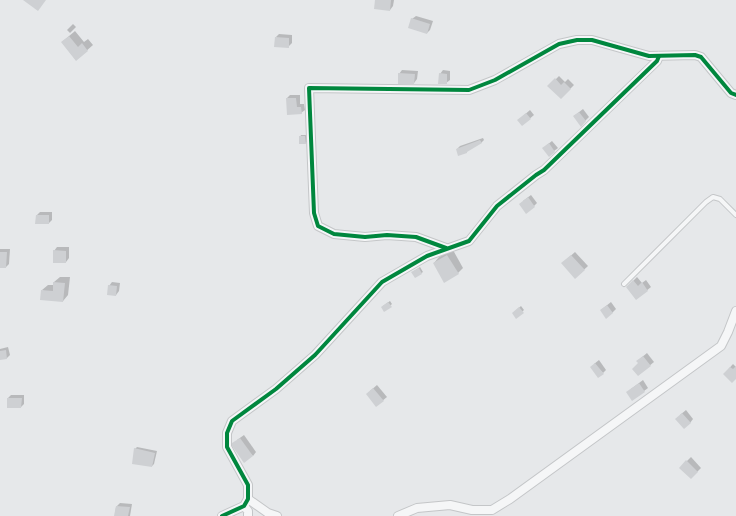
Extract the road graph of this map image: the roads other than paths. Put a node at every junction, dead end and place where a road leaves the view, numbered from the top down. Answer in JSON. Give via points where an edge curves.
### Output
{"nodes":[{"id":1,"x":659,"y":56,"type":"junction"},
{"id":2,"x":736,"y":95,"type":"edge"},
{"id":3,"x":736,"y":215,"type":"edge"},
{"id":4,"x":446,"y":248,"type":"junction"},
{"id":5,"x":624,"y":284,"type":"dead end"},
{"id":6,"x":736,"y":311,"type":"edge"},
{"id":7,"x":246,"y":502,"type":"junction"},
{"id":8,"x":222,"y":516,"type":"edge"},
{"id":9,"x":248,"y":516,"type":"edge"},
{"id":10,"x":277,"y":516,"type":"edge"},
{"id":11,"x":398,"y":516,"type":"edge"}],
"edges":[{"from":1,"to":2,"type":"street","via":[[701,57],[731,93]]},
{"from":1,"to":4,"type":"street","via":[[544,170],[497,206],[469,241]]},
{"from":1,"to":4,"type":"street","via":[[648,56],[592,40],[577,40],[559,44],[495,80],[469,90],[309,88],[314,213],[318,226],[334,234],[416,238]]},
{"from":3,"to":5,"type":"lane","via":[[720,199],[713,197]]},
{"from":4,"to":7,"type":"street","via":[[382,282],[315,356],[232,421],[227,433],[227,447],[248,485]]},
{"from":6,"to":11,"type":"street","via":[[721,346],[492,510],[472,510],[450,505],[418,508]]},
{"from":7,"to":8,"type":"street"},
{"from":7,"to":9,"type":"street"},
{"from":7,"to":10,"type":"street"}]}
